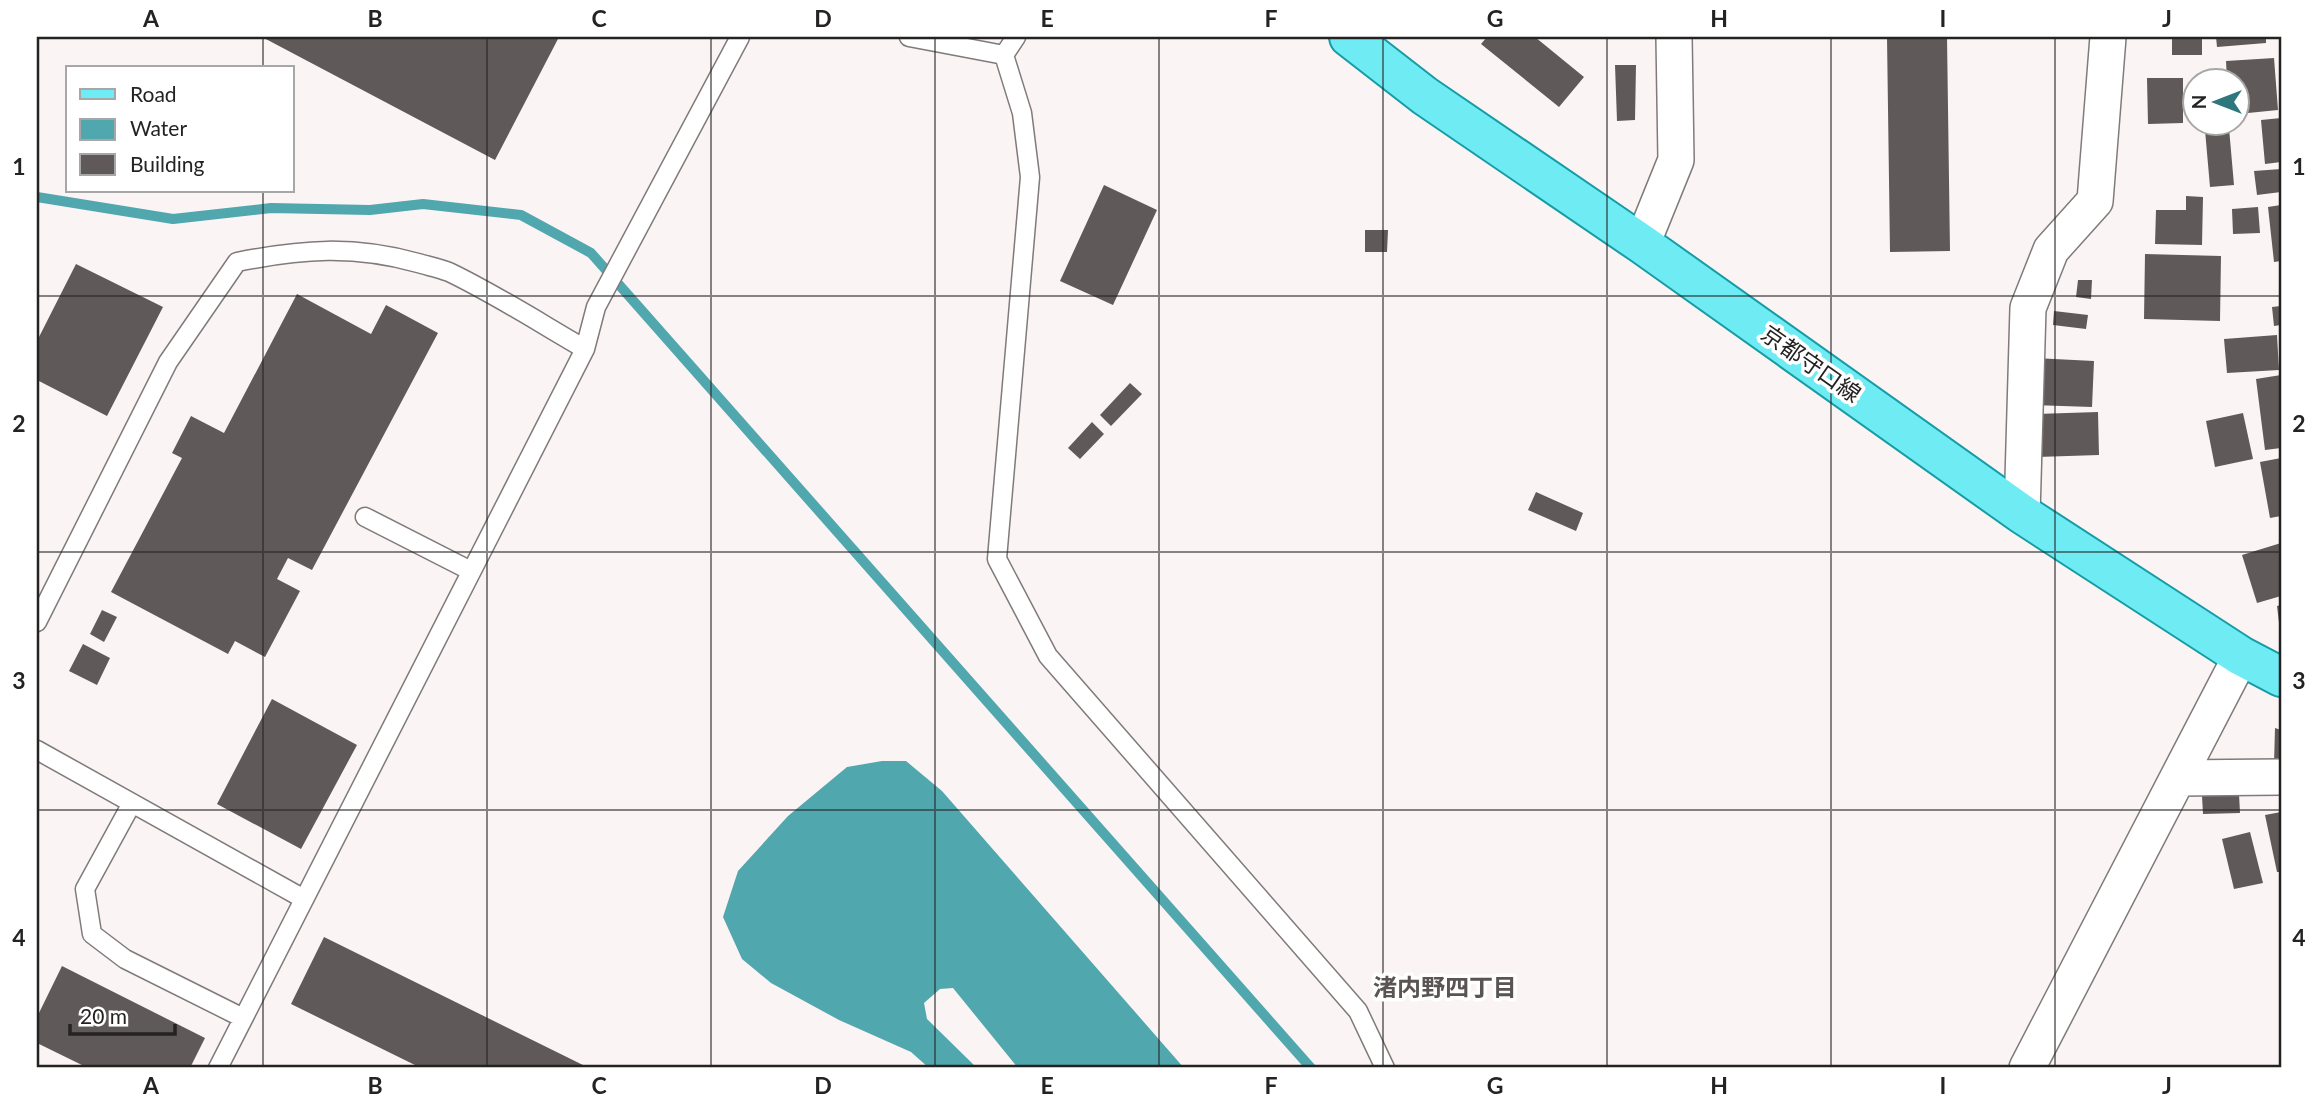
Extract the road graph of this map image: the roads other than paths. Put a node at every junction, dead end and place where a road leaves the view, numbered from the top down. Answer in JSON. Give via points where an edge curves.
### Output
{"nodes":[{"id":1,"x":740,"y":37,"type":"edge"},
{"id":2,"x":909,"y":37,"type":"edge"},
{"id":3,"x":1016,"y":37,"type":"edge"},
{"id":4,"x":1349,"y":37,"type":"edge"},
{"id":5,"x":1674,"y":37,"type":"edge"},
{"id":6,"x":2108,"y":37,"type":"edge"},
{"id":7,"x":1004,"y":55,"type":"junction"},
{"id":8,"x":1642,"y":244,"type":"junction"},
{"id":9,"x":585,"y":349,"type":"junction"},
{"id":10,"x":2022,"y":514,"type":"junction"},
{"id":11,"x":365,"y":517,"type":"dead end"},
{"id":12,"x":471,"y":571,"type":"junction"},
{"id":13,"x":37,"y":622,"type":"edge"},
{"id":14,"x":2241,"y":656,"type":"junction"},
{"id":15,"x":2281,"y":677,"type":"edge"},
{"id":16,"x":37,"y":750,"type":"edge"},
{"id":17,"x":2281,"y":777,"type":"edge"},
{"id":18,"x":2178,"y":778,"type":"junction"},
{"id":19,"x":132,"y":803,"type":"junction"},
{"id":20,"x":304,"y":899,"type":"junction"},
{"id":21,"x":243,"y":1018,"type":"junction"},
{"id":22,"x":218,"y":1068,"type":"edge"},
{"id":23,"x":1385,"y":1068,"type":"edge"},
{"id":24,"x":2027,"y":1068,"type":"edge"}],
"edges":[{"from":1,"to":9,"type":"lane","via":[[596,307]]},
{"from":2,"to":7,"type":"lane"},
{"from":3,"to":7,"type":"lane"},
{"from":4,"to":8,"type":"main road","name":"京都守口線","via":[[1425,96]]},
{"from":5,"to":8,"type":"street","via":[[1676,160]]},
{"from":6,"to":10,"type":"street","via":[[2095,201],[2051,250],[2028,308]]},
{"from":7,"to":23,"type":"lane","via":[[1022,113],[1030,177],[997,559],[1048,656],[1359,1012]]},
{"from":8,"to":10,"type":"main road","name":"京都守口線"},
{"from":9,"to":12,"type":"lane"},
{"from":9,"to":13,"type":"lane","via":[[446,271],[408,260],[331,249],[237,262],[168,362]]},
{"from":10,"to":14,"type":"main road","name":"京都守口線"},
{"from":11,"to":12,"type":"lane"},
{"from":12,"to":20,"type":"lane"},
{"from":14,"to":15,"type":"main road","name":"京都守口線"},
{"from":14,"to":18,"type":"street"},
{"from":16,"to":19,"type":"lane"},
{"from":17,"to":18,"type":"street"},
{"from":18,"to":24,"type":"street"},
{"from":19,"to":20,"type":"lane"},
{"from":19,"to":21,"type":"lane","via":[[85,889],[92,934],[125,959]]},
{"from":20,"to":21,"type":"lane"},
{"from":21,"to":22,"type":"lane"}]}
